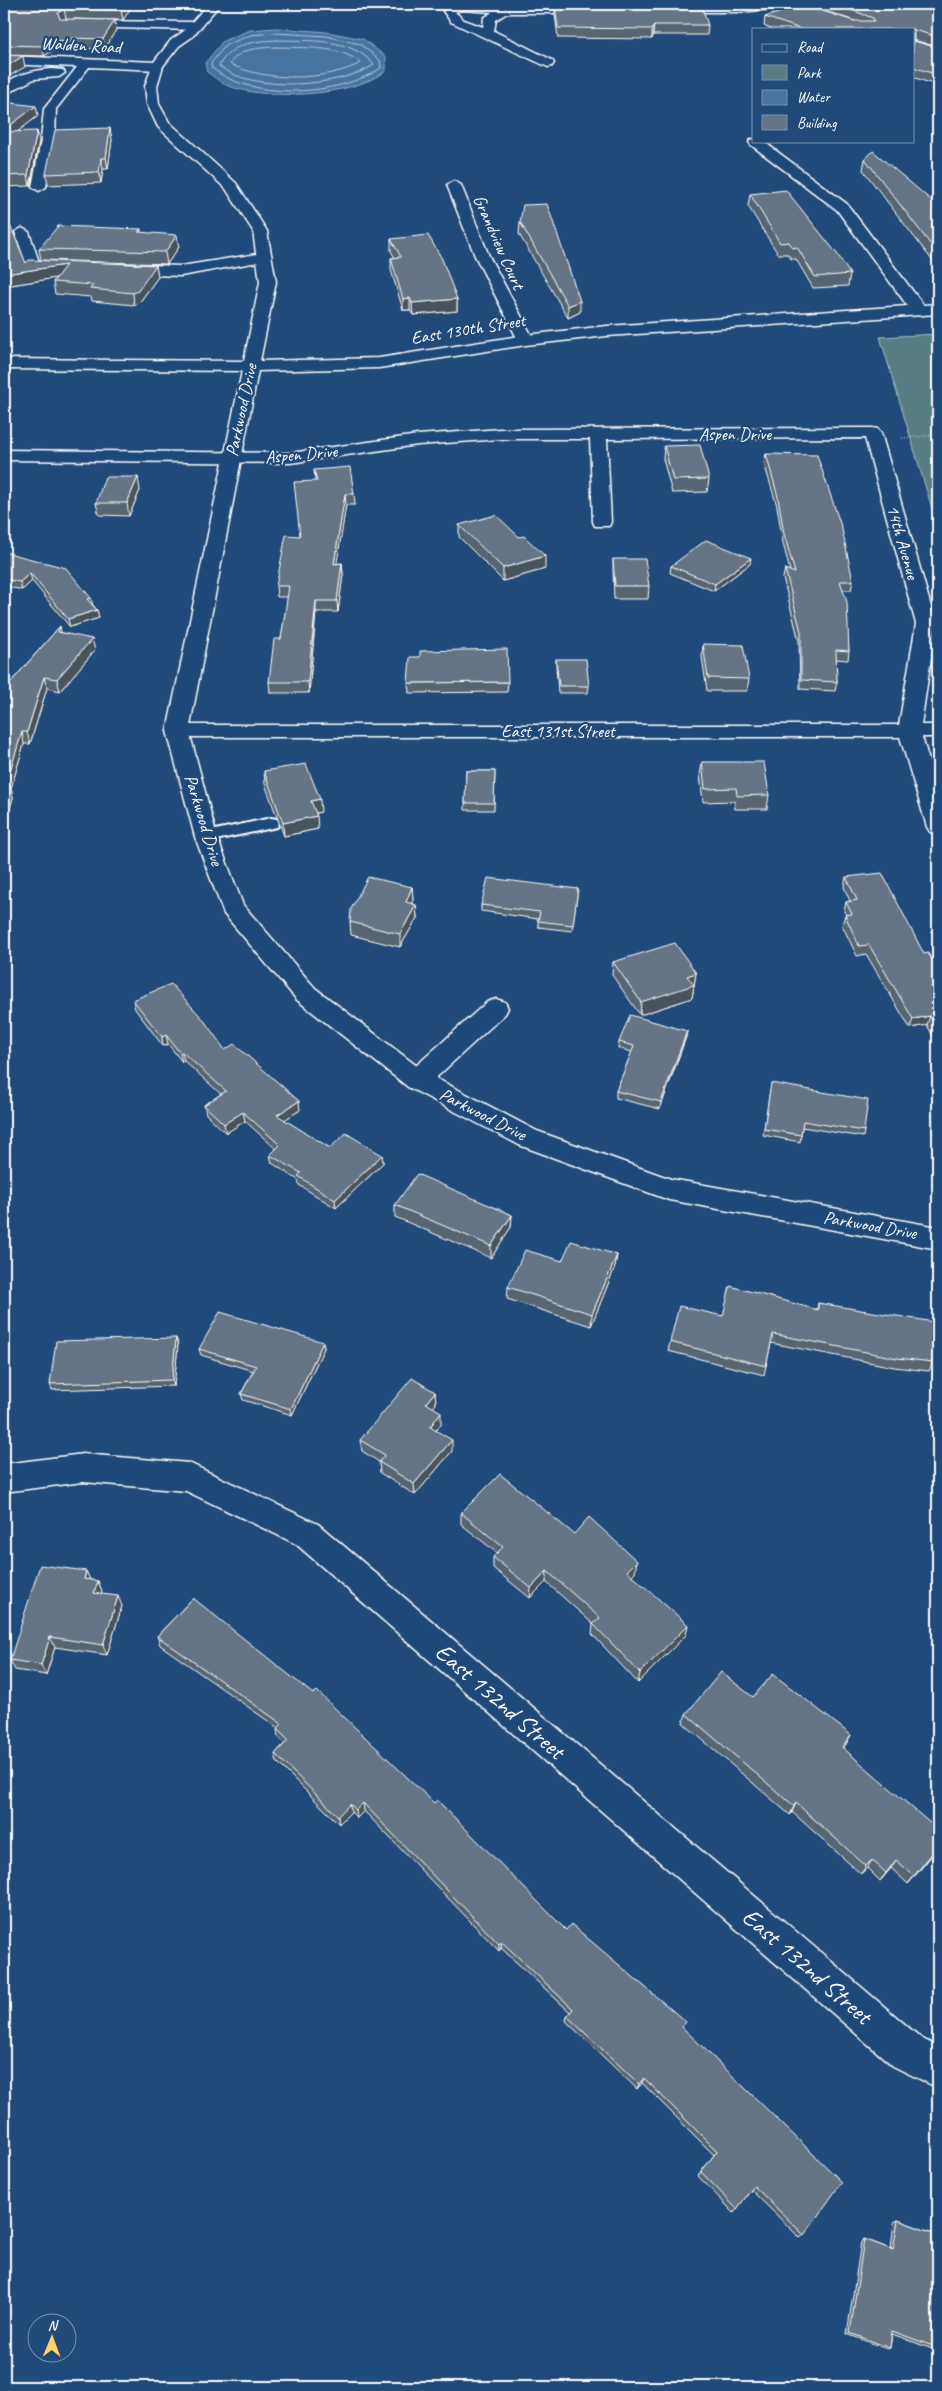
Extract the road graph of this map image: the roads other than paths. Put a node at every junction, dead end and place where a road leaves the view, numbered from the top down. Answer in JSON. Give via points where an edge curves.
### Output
{"nodes":[{"id":1,"x":214,"y":4,"type":"edge"},
{"id":2,"x":793,"y":5,"type":"edge"},
{"id":3,"x":505,"y":10,"type":"junction"},
{"id":4,"x":603,"y":10,"type":"edge"},
{"id":5,"x":652,"y":10,"type":"edge"},
{"id":6,"x":66,"y":25,"type":"edge"},
{"id":7,"x":196,"y":26,"type":"junction"},
{"id":8,"x":488,"y":33,"type":"junction"},
{"id":9,"x":4,"y":60,"type":"edge"},
{"id":10,"x":86,"y":63,"type":"junction"},
{"id":11,"x":548,"y":63,"type":"dead end"},
{"id":12,"x":157,"y":66,"type":"junction"},
{"id":13,"x":78,"y":76,"type":"junction"},
{"id":14,"x":4,"y":91,"type":"edge"},
{"id":15,"x":34,"y":106,"type":"edge"},
{"id":16,"x":53,"y":107,"type":"junction"},
{"id":17,"x":756,"y":142,"type":"dead end"},
{"id":18,"x":454,"y":185,"type":"dead end"},
{"id":19,"x":39,"y":187,"type":"dead end"},
{"id":20,"x":22,"y":232,"type":"dead end"},
{"id":21,"x":264,"y":257,"type":"junction"},
{"id":22,"x":82,"y":268,"type":"edge"},
{"id":23,"x":102,"y":268,"type":"edge"},
{"id":24,"x":938,"y":308,"type":"edge"},
{"id":25,"x":918,"y":310,"type":"junction"},
{"id":26,"x":526,"y":340,"type":"junction"},
{"id":27,"x":4,"y":364,"type":"edge"},
{"id":28,"x":250,"y":366,"type":"junction"},
{"id":29,"x":598,"y":435,"type":"junction"},
{"id":30,"x":873,"y":437,"type":"joint"},
{"id":31,"x":4,"y":455,"type":"edge"},
{"id":32,"x":231,"y":458,"type":"junction"},
{"id":33,"x":602,"y":522,"type":"dead end"},
{"id":34,"x":178,"y":731,"type":"junction"},
{"id":35,"x":909,"y":731,"type":"junction"},
{"id":36,"x":938,"y":731,"type":"edge"},
{"id":37,"x":271,"y":823,"type":"dead end"},
{"id":38,"x":938,"y":828,"type":"edge"},
{"id":39,"x":206,"y":837,"type":"junction"},
{"id":40,"x":496,"y":1008,"type":"dead end"},
{"id":41,"x":418,"y":1080,"type":"junction"},
{"id":42,"x":938,"y":1238,"type":"edge"},
{"id":43,"x":4,"y":1478,"type":"edge"},
{"id":44,"x":938,"y":2068,"type":"edge"}],
"edges":[{"from":1,"to":7,"type":"street","name":"Parkwood Drive"},
{"from":2,"to":5,"type":"street"},
{"from":3,"to":4,"type":"street"},
{"from":3,"to":8,"type":"street","via":[[490,18]]},
{"from":3,"to":8,"type":"street","via":[[461,6],[449,11],[460,22]]},
{"from":6,"to":7,"type":"street"},
{"from":7,"to":12,"type":"street","name":"Parkwood Drive","via":[[175,43]]},
{"from":8,"to":11,"type":"street"},
{"from":9,"to":10,"type":"street","name":"Walden Road"},
{"from":10,"to":12,"type":"street","name":"Walden Road"},
{"from":10,"to":13,"type":"street"},
{"from":12,"to":21,"type":"street","name":"Parkwood Drive","via":[[151,86],[152,104],[163,124],[232,186],[260,231]]},
{"from":13,"to":14,"type":"street","via":[[36,75],[15,81]]},
{"from":13,"to":16,"type":"street"},
{"from":15,"to":16,"type":"street"},
{"from":16,"to":19,"type":"street"},
{"from":17,"to":25,"type":"street","via":[[842,207]]},
{"from":18,"to":26,"type":"street","name":"Grandview Court","via":[[482,256]]},
{"from":20,"to":22,"type":"street","via":[[33,266]]},
{"from":21,"to":23,"type":"street","via":[[181,271]]},
{"from":21,"to":28,"type":"street","name":"Parkwood Drive","via":[[268,282]]},
{"from":24,"to":25,"type":"street","name":"East 130th Street"},
{"from":25,"to":26,"type":"street","name":"East 130th Street","via":[[607,331]]},
{"from":26,"to":28,"type":"street","name":"East 130th Street","via":[[386,362]]},
{"from":27,"to":28,"type":"street","name":"East 130th Street"},
{"from":28,"to":32,"type":"street","name":"Parkwood Drive"},
{"from":29,"to":30,"type":"street","name":"Aspen Drive"},
{"from":29,"to":32,"type":"street","name":"Aspen Drive","via":[[501,434],[418,440],[290,458]]},
{"from":29,"to":33,"type":"street"},
{"from":30,"to":35,"type":"street","name":"14th Avenue","via":[[926,624]]},
{"from":31,"to":32,"type":"street","name":"Aspen Drive"},
{"from":32,"to":34,"type":"street","name":"Parkwood Drive"},
{"from":34,"to":35,"type":"street","name":"East 131st Street"},
{"from":34,"to":39,"type":"street","name":"Parkwood Drive"},
{"from":35,"to":36,"type":"street","name":"East 131st Street"},
{"from":35,"to":38,"type":"street","name":"14th Avenue"},
{"from":37,"to":39,"type":"lane"},
{"from":39,"to":41,"type":"street","name":"Parkwood Drive","via":[[232,908],[306,994]]},
{"from":40,"to":41,"type":"street"},
{"from":41,"to":42,"type":"street","name":"Parkwood Drive","via":[[528,1138],[669,1189]]},
{"from":43,"to":44,"type":"street","name":"East 132nd Street","via":[[83,1468],[189,1477],[307,1534],[907,2052]]}]}
